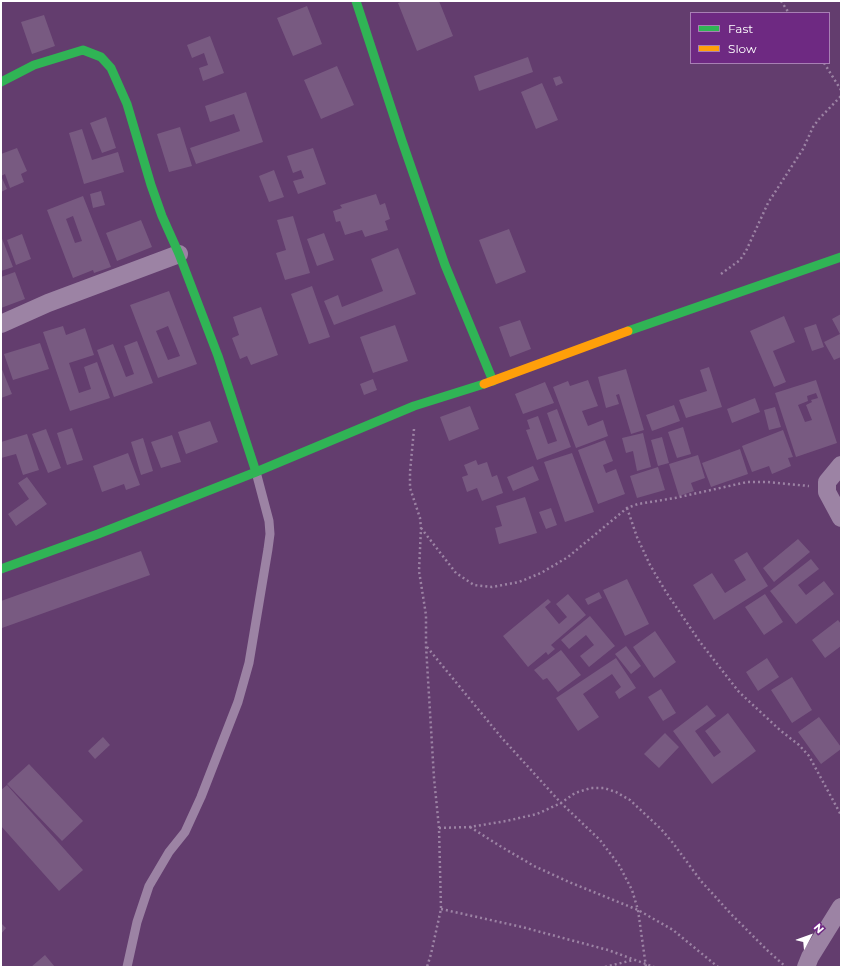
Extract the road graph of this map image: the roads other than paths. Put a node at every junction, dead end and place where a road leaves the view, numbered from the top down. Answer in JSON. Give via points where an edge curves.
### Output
{"nodes":[{"id":1,"x":356,"y":1,"type":"edge"},
{"id":2,"x":1,"y":82,"type":"edge"},
{"id":3,"x":179,"y":254,"type":"junction"},
{"id":4,"x":841,"y":257,"type":"edge"},
{"id":5,"x":1,"y":324,"type":"edge"},
{"id":6,"x":492,"y":381,"type":"junction"},
{"id":7,"x":841,"y":465,"type":"edge"},
{"id":8,"x":256,"y":472,"type":"junction"},
{"id":9,"x":841,"y":518,"type":"edge"},
{"id":10,"x":1,"y":569,"type":"edge"},
{"id":11,"x":841,"y":907,"type":"edge"},
{"id":12,"x":126,"y":967,"type":"edge"},
{"id":13,"x":806,"y":967,"type":"edge"}],
"edges":[{"from":1,"to":6,"type":"street","via":[[445,265]]},
{"from":2,"to":3,"type":"street","via":[[34,65],[83,50],[101,57],[111,68],[127,104],[151,185]]},
{"from":3,"to":5,"type":"street","via":[[48,303]]},
{"from":3,"to":8,"type":"street","via":[[218,356]]},
{"from":4,"to":6,"type":"street"},
{"from":6,"to":8,"type":"street","via":[[414,406]]},
{"from":7,"to":9,"type":"street","via":[[827,482],[827,492]]},
{"from":8,"to":10,"type":"street"},
{"from":8,"to":12,"type":"lane","via":[[270,534],[245,676],[238,702],[201,797],[185,832],[169,852],[149,886]]},
{"from":11,"to":13,"type":"street"}]}
